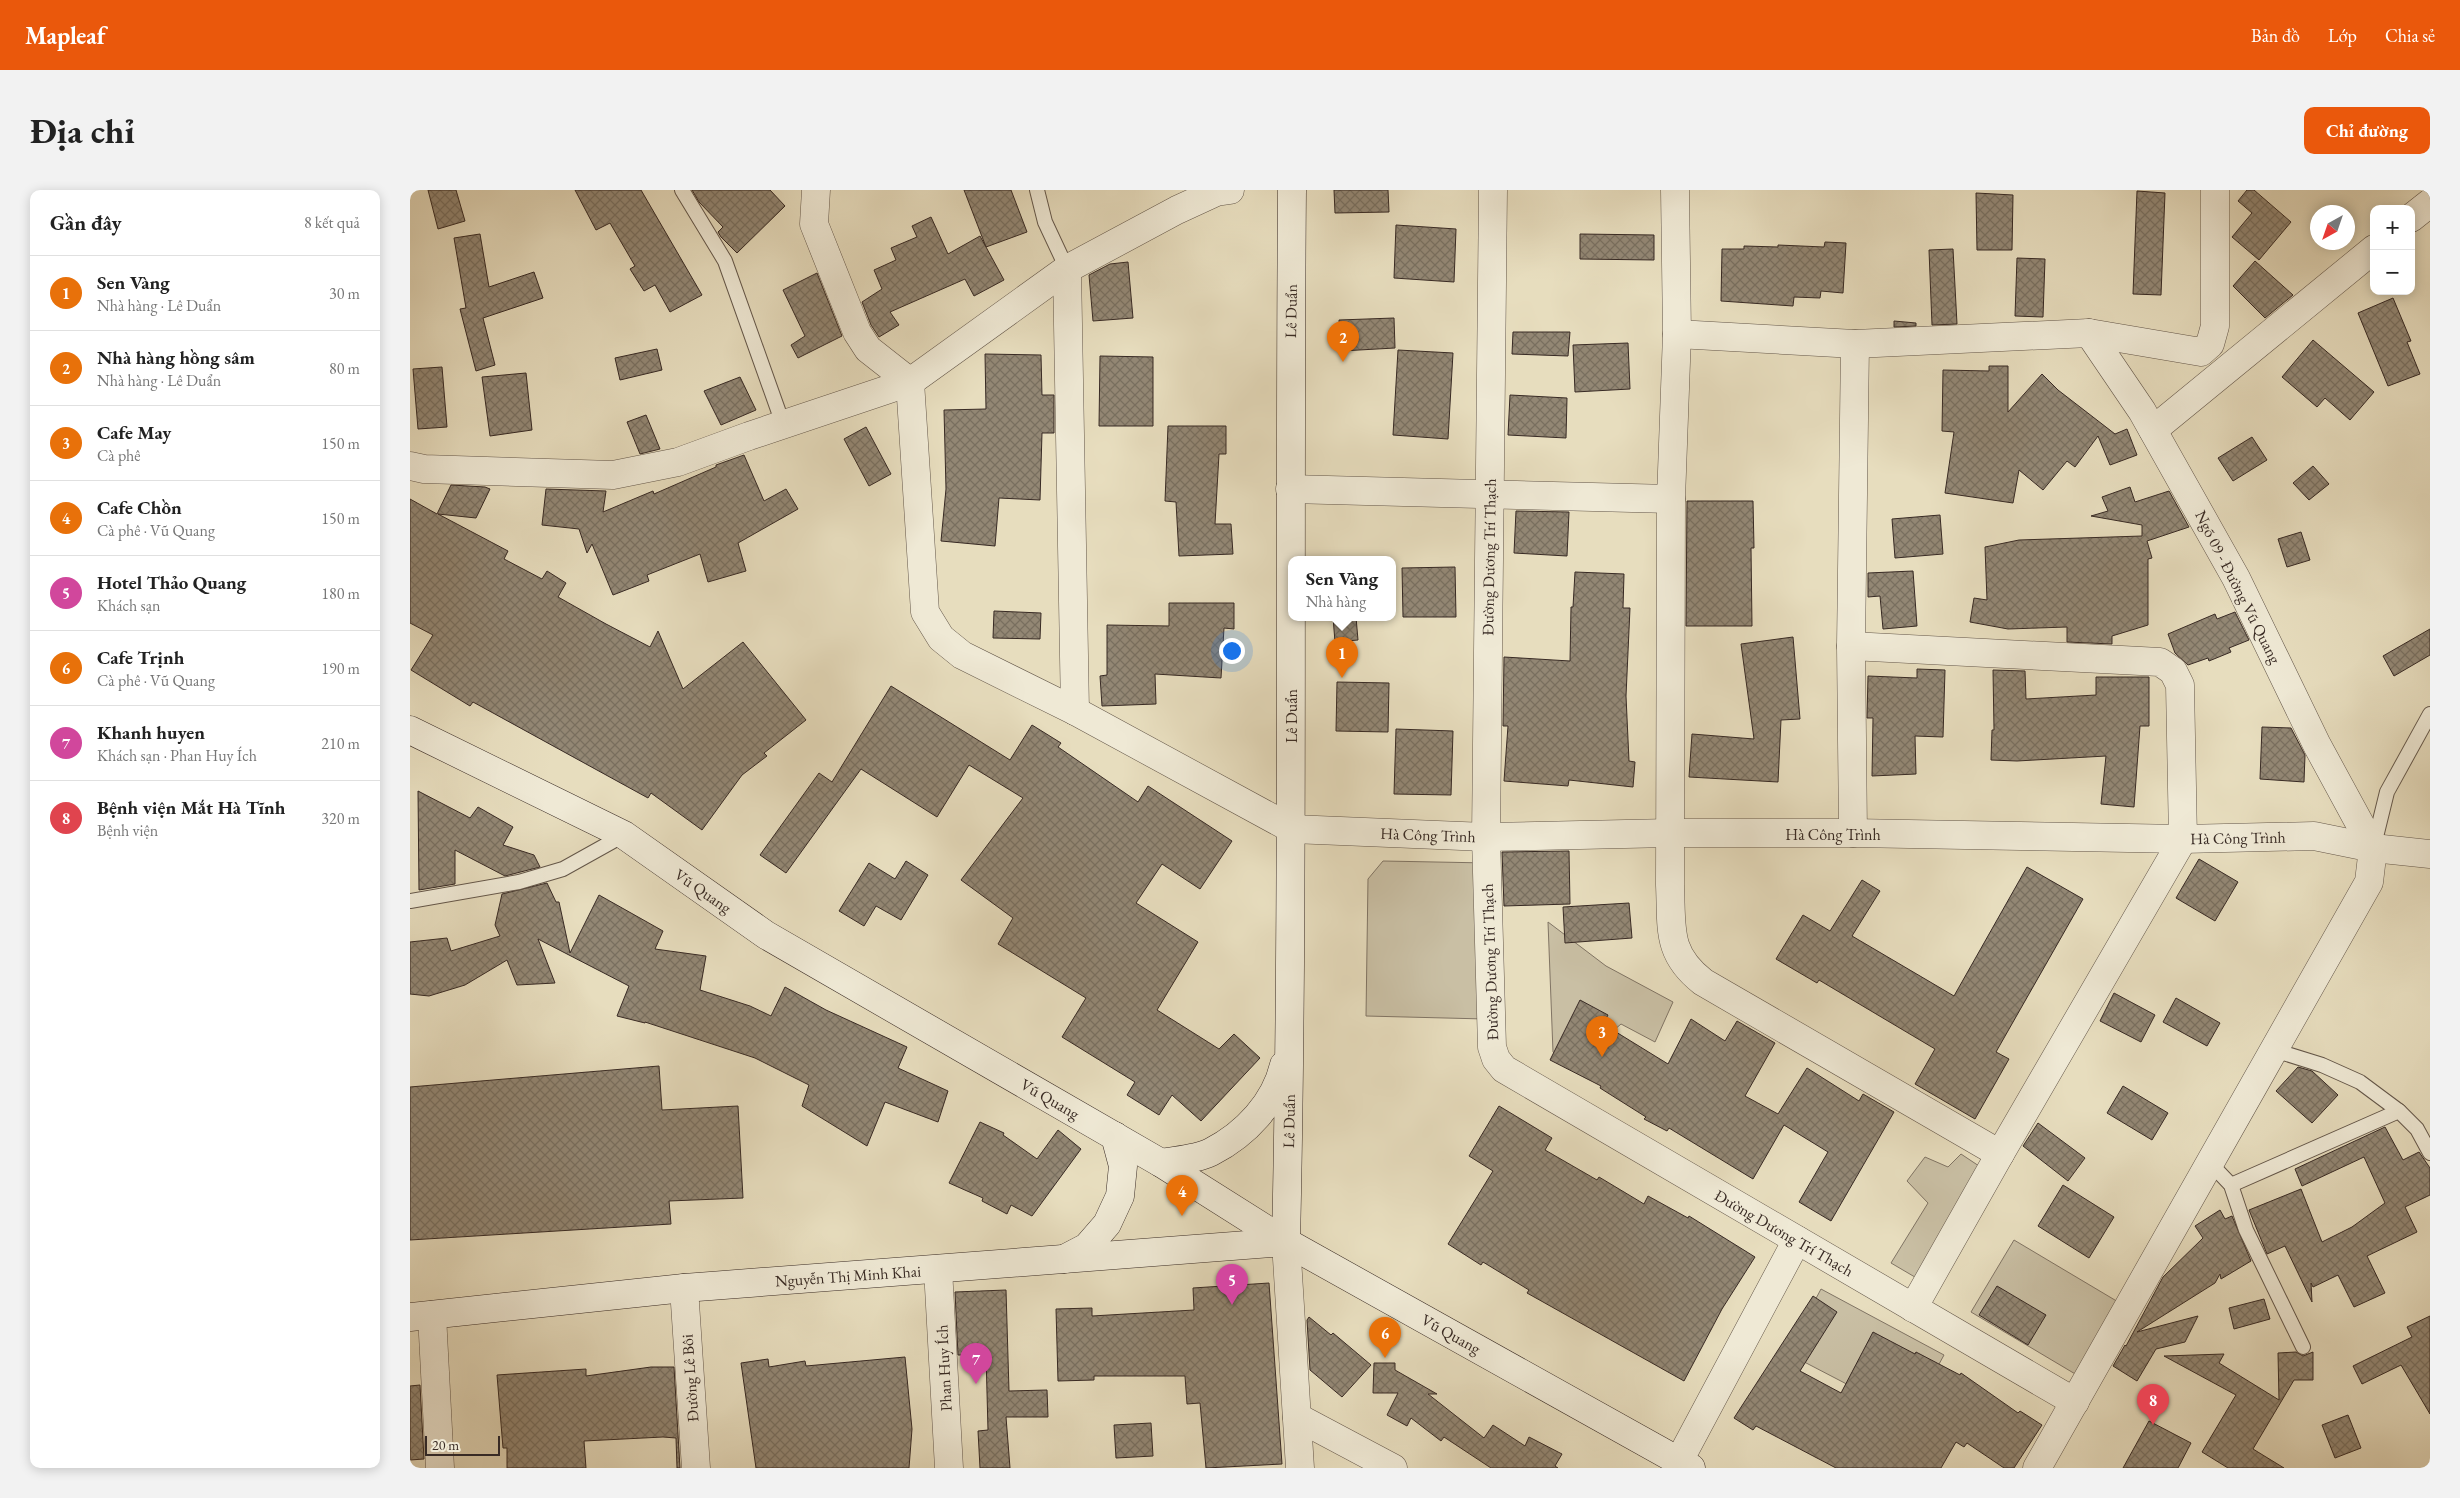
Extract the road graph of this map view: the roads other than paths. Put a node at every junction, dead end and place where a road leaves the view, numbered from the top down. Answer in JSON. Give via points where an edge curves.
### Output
{"nodes":[{"id":1,"x":682,"y":190,"type":"edge"},
{"id":2,"x":816,"y":190,"type":"edge"},
{"id":3,"x":1037,"y":190,"type":"edge"},
{"id":4,"x":1230,"y":190,"type":"edge"},
{"id":5,"x":1292,"y":190,"type":"edge"},
{"id":6,"x":1493,"y":190,"type":"edge"},
{"id":7,"x":1675,"y":190,"type":"edge"},
{"id":8,"x":2216,"y":190,"type":"edge"},
{"id":9,"x":2430,"y":203,"type":"edge"},
{"id":10,"x":2415,"y":215,"type":"edge"},
{"id":11,"x":2373,"y":250,"type":"edge"},
{"id":12,"x":1067,"y":269,"type":"junction"},
{"id":13,"x":2089,"y":333,"type":"junction"},
{"id":14,"x":1677,"y":334,"type":"junction"},
{"id":15,"x":1855,"y":344,"type":"junction"},
{"id":16,"x":910,"y":382,"type":"junction"},
{"id":17,"x":783,"y":424,"type":"junction"},
{"id":18,"x":2153,"y":430,"type":"junction"},
{"id":19,"x":410,"y":466,"type":"edge"},
{"id":20,"x":1290,"y":489,"type":"junction"},
{"id":21,"x":1490,"y":493,"type":"junction"},
{"id":22,"x":1672,"y":498,"type":"junction"},
{"id":23,"x":1290,"y":556,"type":"edge"},
{"id":24,"x":1291,"y":621,"type":"edge"},
{"id":25,"x":1851,"y":646,"type":"junction"},
{"id":26,"x":1075,"y":711,"type":"junction"},
{"id":27,"x":2430,"y":714,"type":"edge"},
{"id":28,"x":410,"y":730,"type":"edge"},
{"id":29,"x":1292,"y":829,"type":"junction"},
{"id":30,"x":1670,"y":833,"type":"junction"},
{"id":31,"x":1853,"y":833,"type":"junction"},
{"id":32,"x":624,"y":835,"type":"junction"},
{"id":33,"x":1486,"y":837,"type":"junction"},
{"id":34,"x":2183,"y":839,"type":"junction"},
{"id":35,"x":2373,"y":848,"type":"junction"},
{"id":36,"x":2430,"y":854,"type":"edge"},
{"id":37,"x":410,"y":901,"type":"edge"},
{"id":38,"x":1290,"y":1034,"type":"junction"},
{"id":39,"x":2274,"y":1050,"type":"junction"},
{"id":40,"x":2399,"y":1111,"type":"junction"},
{"id":41,"x":1115,"y":1136,"type":"junction"},
{"id":42,"x":2430,"y":1153,"type":"edge"},
{"id":43,"x":2000,"y":1154,"type":"junction"},
{"id":44,"x":1161,"y":1163,"type":"junction"},
{"id":45,"x":2210,"y":1163,"type":"junction"},
{"id":46,"x":2231,"y":1185,"type":"junction"},
{"id":47,"x":1797,"y":1240,"type":"junction"},
{"id":48,"x":1286,"y":1242,"type":"junction"},
{"id":49,"x":1060,"y":1261,"type":"junction"},
{"id":50,"x":938,"y":1269,"type":"junction"},
{"id":51,"x":684,"y":1288,"type":"junction"},
{"id":52,"x":1914,"y":1308,"type":"junction"},
{"id":53,"x":421,"y":1316,"type":"edge"},
{"id":54,"x":2303,"y":1347,"type":"dead end"},
{"id":55,"x":2075,"y":1402,"type":"junction"},
{"id":56,"x":1297,"y":1416,"type":"junction"},
{"id":57,"x":1685,"y":1465,"type":"edge"},
{"id":58,"x":440,"y":1468,"type":"edge"},
{"id":59,"x":696,"y":1468,"type":"edge"},
{"id":60,"x":949,"y":1468,"type":"edge"},
{"id":61,"x":1300,"y":1468,"type":"edge"},
{"id":62,"x":1393,"y":1468,"type":"edge"},
{"id":63,"x":2037,"y":1468,"type":"edge"}],
"edges":[{"from":1,"to":17,"type":"lane","via":[[725,261]]},
{"from":2,"to":16,"type":"street","via":[[814,224],[857,332],[868,349]]},
{"from":3,"to":12,"type":"lane","via":[[1045,222]]},
{"from":4,"to":12,"type":"street","via":[[1216,192],[1177,210]]},
{"from":5,"to":20,"type":"street","name":"Lê Duẩn"},
{"from":6,"to":21,"type":"street","name":"Đường Dương Trí Thạch"},
{"from":7,"to":14,"type":"street"},
{"from":8,"to":13,"type":"street","via":[[2215,326],[2210,344],[2201,352]]},
{"from":9,"to":10,"type":"street"},
{"from":11,"to":18,"type":"street"},
{"from":12,"to":16,"type":"street"},
{"from":12,"to":26,"type":"street"},
{"from":13,"to":15,"type":"street"},
{"from":13,"to":18,"type":"street","name":"Ngõ 09 - Đường Vũ Quang"},
{"from":14,"to":15,"type":"street"},
{"from":14,"to":22,"type":"street"},
{"from":15,"to":25,"type":"street"},
{"from":16,"to":17,"type":"street"},
{"from":16,"to":26,"type":"street","via":[[925,612],[941,638],[962,655]]},
{"from":17,"to":19,"type":"street","via":[[678,462],[613,475]]},
{"from":18,"to":35,"type":"street","name":"Ngõ 09 - Đường Vũ Quang","via":[[2236,578],[2316,744]]},
{"from":20,"to":21,"type":"street"},
{"from":20,"to":23,"type":"street","name":"Lê Duẩn"},
{"from":21,"to":22,"type":"street"},
{"from":21,"to":33,"type":"street","name":"Đường Dương Trí Thạch"},
{"from":22,"to":30,"type":"street"},
{"from":24,"to":29,"type":"street","name":"Lê Duẩn"},
{"from":25,"to":31,"type":"street"},
{"from":25,"to":34,"type":"street","via":[[2160,662],[2173,671],[2180,685]]},
{"from":26,"to":29,"type":"street"},
{"from":27,"to":35,"type":"lane","via":[[2387,792]]},
{"from":28,"to":32,"type":"street","name":"Vũ Quang"},
{"from":29,"to":33,"type":"street","name":"Hà Công Trình"},
{"from":29,"to":38,"type":"street","name":"Lê Duẩn"},
{"from":30,"to":31,"type":"street","name":"Hà Công Trình"},
{"from":30,"to":33,"type":"street","name":"Hà Công Trình"},
{"from":30,"to":43,"type":"street","via":[[1672,934],[1679,957],[1688,970],[1718,991]]},
{"from":31,"to":34,"type":"street","name":"Hà Công Trình"},
{"from":32,"to":37,"type":"lane","via":[[563,869],[519,882]]},
{"from":32,"to":41,"type":"street","name":"Vũ Quang","via":[[766,935]]},
{"from":33,"to":47,"type":"street","name":"Đường Dương Trí Thạch","via":[[1492,1046],[1496,1059],[1504,1069]]},
{"from":34,"to":35,"type":"street","name":"Hà Công Trình","via":[[2314,836]]},
{"from":34,"to":43,"type":"street"},
{"from":35,"to":36,"type":"street","name":"Hà Công Trình"},
{"from":35,"to":39,"type":"street","via":[[2369,882]]},
{"from":38,"to":44,"type":"street","via":[[1280,1083],[1252,1124],[1210,1152]]},
{"from":38,"to":48,"type":"street","name":"Lê Duẩn"},
{"from":39,"to":40,"type":"lane","via":[[2322,1065],[2360,1082]]},
{"from":39,"to":45,"type":"street"},
{"from":40,"to":42,"type":"lane","via":[[2417,1129]]},
{"from":40,"to":46,"type":"lane"},
{"from":41,"to":44,"type":"street","name":"Vũ Quang"},
{"from":41,"to":49,"type":"street","via":[[1122,1166],[1120,1196],[1108,1224],[1087,1247]]},
{"from":43,"to":52,"type":"street"},
{"from":44,"to":48,"type":"street","name":"Vũ Quang"},
{"from":45,"to":46,"type":"lane"},
{"from":45,"to":55,"type":"street"},
{"from":46,"to":54,"type":"lane","via":[[2246,1230]]},
{"from":47,"to":52,"type":"street","name":"Đường Dương Trí Thạch"},
{"from":47,"to":57,"type":"street"},
{"from":48,"to":49,"type":"street","name":"Nguyễn Thị Minh Khai"},
{"from":48,"to":56,"type":"street","name":"Lê Duẩn"},
{"from":48,"to":57,"type":"street","name":"Vũ Quang"},
{"from":49,"to":50,"type":"street","name":"Nguyễn Thị Minh Khai"},
{"from":50,"to":51,"type":"street","name":"Nguyễn Thị Minh Khai"},
{"from":50,"to":60,"type":"street","name":"Phan Huy Ích"},
{"from":51,"to":53,"type":"street","name":"Nguyễn Thị Minh Khai"},
{"from":51,"to":59,"type":"street","name":"Đường Lê Bôi"},
{"from":52,"to":55,"type":"street","name":"Đường Dương Trí Thạch"},
{"from":53,"to":58,"type":"street"},
{"from":55,"to":63,"type":"street"},
{"from":56,"to":61,"type":"street","name":"Lê Duẩn"},
{"from":56,"to":62,"type":"street"}]}
